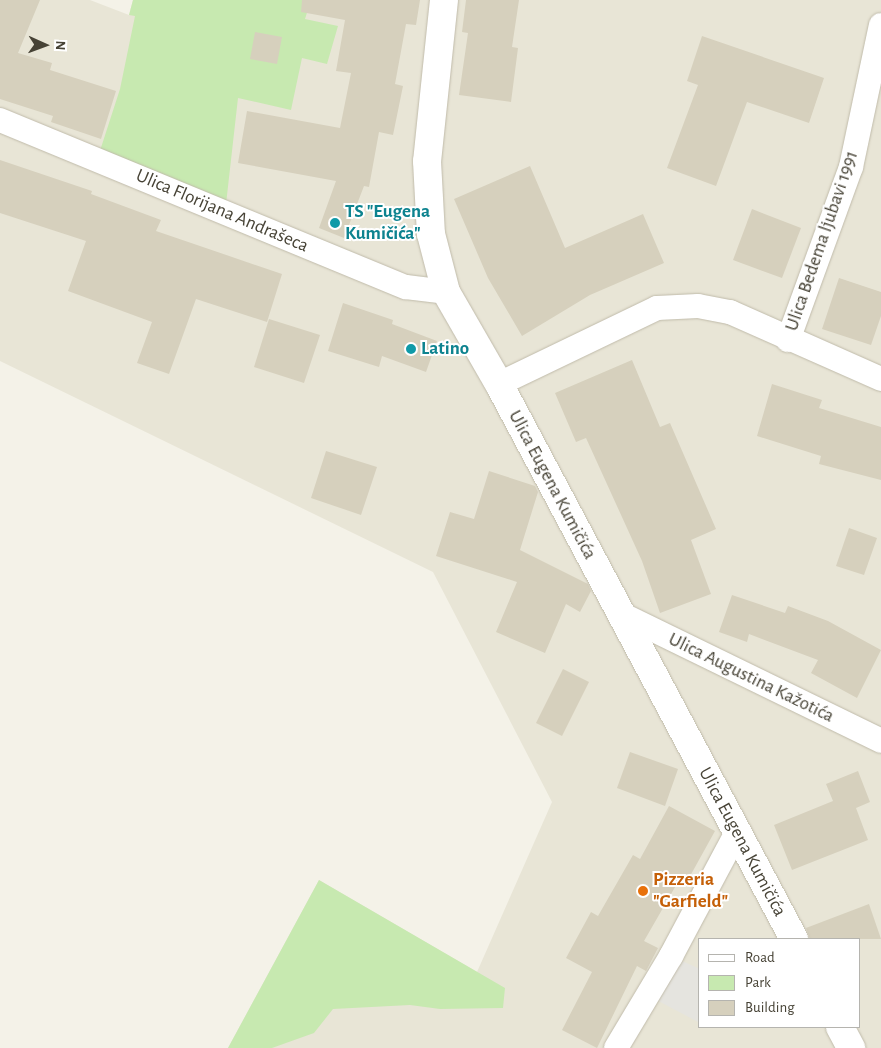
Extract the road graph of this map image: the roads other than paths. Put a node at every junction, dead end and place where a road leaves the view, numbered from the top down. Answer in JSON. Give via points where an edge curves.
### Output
{"nodes":[{"id":1,"x":444,"y":0,"type":"edge"},
{"id":2,"x":881,"y":24,"type":"edge"},
{"id":3,"x":0,"y":120,"type":"edge"},
{"id":4,"x":446,"y":292,"type":"junction"},
{"id":5,"x":788,"y":340,"type":"junction"},
{"id":6,"x":881,"y":379,"type":"edge"},
{"id":7,"x":498,"y":384,"type":"junction"},
{"id":8,"x":622,"y":614,"type":"junction"},
{"id":9,"x":881,"y":741,"type":"edge"},
{"id":10,"x":737,"y":832,"type":"junction"},
{"id":11,"x":793,"y":938,"type":"edge"},
{"id":12,"x":841,"y":1028,"type":"edge"},
{"id":13,"x":616,"y":1048,"type":"edge"},
{"id":14,"x":851,"y":1048,"type":"edge"}],
"edges":[{"from":1,"to":4,"type":"street","name":"Ulica Eugena Kumičića","via":[[427,160],[432,234]]},
{"from":2,"to":5,"type":"street","name":"Ulica Bedema ljubavi 1991","via":[[851,167]]},
{"from":3,"to":4,"type":"street","name":"Ulica Florijana Andrašeca","via":[[398,284]]},
{"from":4,"to":7,"type":"street","name":"Ulica Eugena Kumičića"},
{"from":5,"to":6,"type":"street"},
{"from":5,"to":7,"type":"street","via":[[730,312],[698,306],[657,308]]},
{"from":7,"to":8,"type":"street","name":"Ulica Eugena Kumičića"},
{"from":8,"to":9,"type":"street","name":"Ulica Augustina Kažotića"},
{"from":8,"to":10,"type":"street","name":"Ulica Eugena Kumičića"},
{"from":10,"to":11,"type":"street","name":"Ulica Eugena Kumičića"},
{"from":10,"to":13,"type":"street"},
{"from":12,"to":14,"type":"street"}]}
